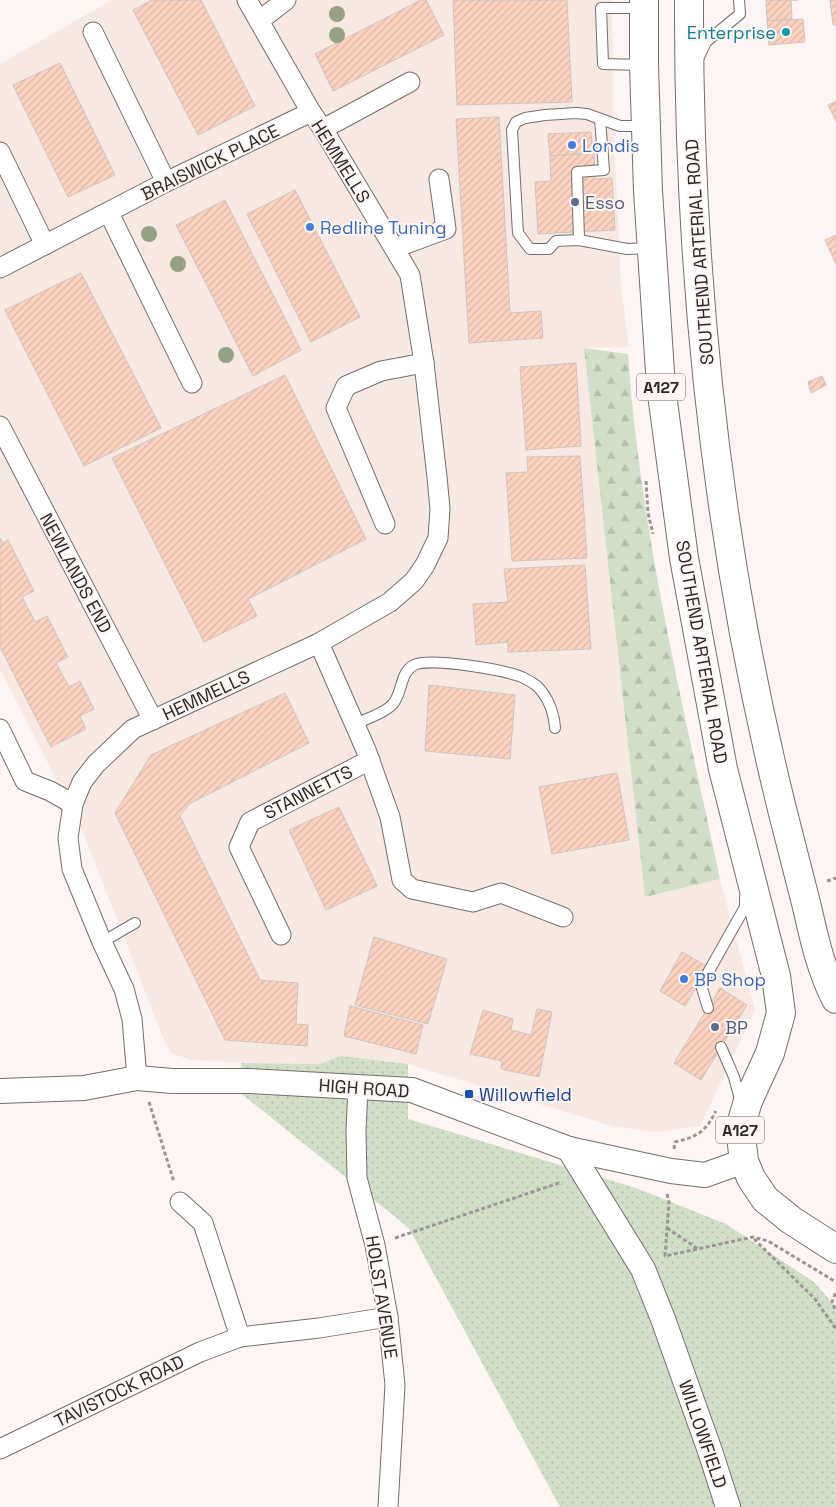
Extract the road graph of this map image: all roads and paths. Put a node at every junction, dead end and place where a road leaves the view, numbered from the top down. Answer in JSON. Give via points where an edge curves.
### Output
{"nodes":[{"id":1,"x":247,"y":0,"type":"edge"},
{"id":2,"x":286,"y":0,"type":"edge"},
{"id":3,"x":689,"y":0,"type":"edge"},
{"id":4,"x":739,"y":0,"type":"edge"},
{"id":5,"x":644,"y":4,"type":"edge"},
{"id":6,"x":259,"y":21,"type":"junction"},
{"id":7,"x":93,"y":32,"type":"dead end"},
{"id":8,"x":644,"y":65,"type":"junction"},
{"id":9,"x":690,"y":77,"type":"junction"},
{"id":10,"x":410,"y":82,"type":"dead end"},
{"id":11,"x":311,"y":112,"type":"junction"},
{"id":12,"x":600,"y":119,"type":"junction"},
{"id":13,"x":646,"y":126,"type":"junction"},
{"id":14,"x":323,"y":129,"type":"junction"},
{"id":15,"x":0,"y":152,"type":"edge"},
{"id":16,"x":439,"y":179,"type":"dead end"},
{"id":17,"x":166,"y":182,"type":"junction"},
{"id":18,"x":109,"y":212,"type":"junction"},
{"id":19,"x":579,"y":240,"type":"junction"},
{"id":20,"x":45,"y":244,"type":"junction"},
{"id":21,"x":395,"y":248,"type":"junction"},
{"id":22,"x":652,"y":248,"type":"junction"},
{"id":23,"x":0,"y":268,"type":"edge"},
{"id":24,"x":424,"y":363,"type":"junction"},
{"id":25,"x":192,"y":383,"type":"dead end"},
{"id":26,"x":0,"y":426,"type":"edge"},
{"id":27,"x":386,"y":524,"type":"dead end"},
{"id":28,"x":319,"y":643,"type":"junction"},
{"id":29,"x":153,"y":720,"type":"junction"},
{"id":30,"x":355,"y":724,"type":"junction"},
{"id":31,"x":555,"y":728,"type":"dead end"},
{"id":32,"x":0,"y":729,"type":"edge"},
{"id":33,"x":370,"y":760,"type":"junction"},
{"id":34,"x":73,"y":804,"type":"junction"},
{"id":35,"x":746,"y":858,"type":"junction"},
{"id":36,"x":563,"y":917,"type":"dead end"},
{"id":37,"x":135,"y":923,"type":"dead end"},
{"id":38,"x":282,"y":935,"type":"dead end"},
{"id":39,"x":102,"y":942,"type":"junction"},
{"id":40,"x":836,"y":999,"type":"edge"},
{"id":41,"x":708,"y":1008,"type":"dead end"},
{"id":42,"x":721,"y":1047,"type":"dead end"},
{"id":43,"x":139,"y":1078,"type":"junction"},
{"id":44,"x":358,"y":1088,"type":"junction"},
{"id":45,"x":0,"y":1091,"type":"edge"},
{"id":46,"x":744,"y":1114,"type":"junction"},
{"id":47,"x":570,"y":1148,"type":"junction"},
{"id":48,"x":744,"y":1160,"type":"junction"},
{"id":49,"x":565,"y":1191,"type":"dead end"},
{"id":50,"x":667,"y":1192,"type":"dead end"},
{"id":51,"x":180,"y":1202,"type":"joint"},
{"id":52,"x":667,"y":1228,"type":"junction"},
{"id":53,"x":753,"y":1237,"type":"junction"},
{"id":54,"x":375,"y":1245,"type":"junction"},
{"id":55,"x":836,"y":1248,"type":"edge"},
{"id":56,"x":698,"y":1249,"type":"junction"},
{"id":57,"x":836,"y":1282,"type":"edge"},
{"id":58,"x":836,"y":1291,"type":"edge"},
{"id":59,"x":836,"y":1309,"type":"edge"},
{"id":60,"x":388,"y":1316,"type":"junction"},
{"id":61,"x":836,"y":1329,"type":"edge"},
{"id":62,"x":240,"y":1337,"type":"junction"},
{"id":63,"x":0,"y":1448,"type":"edge"},
{"id":64,"x":388,"y":1507,"type":"edge"},
{"id":65,"x":728,"y":1507,"type":"edge"}],
"edges":[{"from":1,"to":6,"type":"street","name":"HEMMELLS"},
{"from":2,"to":6,"type":"street"},
{"from":3,"to":9,"type":"highway","name":"SOUTHEND ARTERIAL ROAD","number":"A127"},
{"from":4,"to":9,"type":"lane","via":[[740,14],[706,42]]},
{"from":5,"to":8,"type":"highway","name":"SOUTHEND ARTERIAL ROAD","number":"A127"},
{"from":5,"to":8,"type":"lane","via":[[601,8],[603,64]]},
{"from":6,"to":11,"type":"street","name":"HEMMELLS"},
{"from":7,"to":17,"type":"street"},
{"from":8,"to":13,"type":"highway","name":"SOUTHEND ARTERIAL ROAD","number":"A127"},
{"from":9,"to":40,"type":"highway","name":"SOUTHEND ARTERIAL ROAD","number":"A127","via":[[693,194],[706,358],[730,560],[770,762],[819,956]]},
{"from":10,"to":14,"type":"street"},
{"from":11,"to":14,"type":"street","name":"HEMMELLS"},
{"from":11,"to":17,"type":"street","name":"BRAISWICK PLACE"},
{"from":12,"to":13,"type":"lane","via":[[620,126]]},
{"from":12,"to":19,"type":"lane","via":[[604,170],[577,172]]},
{"from":12,"to":19,"type":"lane","via":[[576,113],[544,115],[516,122],[512,130],[518,233],[530,249],[549,249],[556,241]]},
{"from":13,"to":22,"type":"highway","name":"SOUTHEND ARTERIAL ROAD","number":"A127"},
{"from":14,"to":21,"type":"street","name":"HEMMELLS"},
{"from":15,"to":20,"type":"street"},
{"from":16,"to":21,"type":"street","via":[[446,229]]},
{"from":17,"to":18,"type":"street","name":"BRAISWICK PLACE"},
{"from":18,"to":20,"type":"street","name":"BRAISWICK PLACE"},
{"from":18,"to":25,"type":"street"},
{"from":19,"to":22,"type":"lane","via":[[627,249]]},
{"from":20,"to":23,"type":"street","name":"BRAISWICK PLACE"},
{"from":21,"to":24,"type":"street","name":"HEMMELLS","via":[[410,275]]},
{"from":22,"to":35,"type":"highway","name":"SOUTHEND ARTERIAL ROAD","number":"A127","via":[[661,387],[684,558],[723,769]]},
{"from":24,"to":27,"type":"street","via":[[380,371],[346,386],[336,408]]},
{"from":24,"to":28,"type":"street","name":"HEMMELLS","via":[[439,501],[438,538],[414,581],[390,602]]},
{"from":26,"to":29,"type":"street","name":"NEWLANDS END"},
{"from":28,"to":29,"type":"street","name":"HEMMELLS"},
{"from":28,"to":30,"type":"street","name":"STANNETTS"},
{"from":29,"to":34,"type":"street","name":"HEMMELLS","via":[[133,729],[96,764],[82,782]]},
{"from":30,"to":31,"type":"lane","via":[[392,705],[404,675],[414,665],[439,662],[523,677],[545,696],[554,716]]},
{"from":30,"to":33,"type":"street","name":"STANNETTS"},
{"from":32,"to":34,"type":"street","via":[[25,781]]},
{"from":33,"to":36,"type":"street","name":"STANNETTS","via":[[390,817],[402,880],[412,889],[473,902],[501,893]]},
{"from":33,"to":38,"type":"street","name":"STANNETTS","via":[[250,822],[240,847]]},
{"from":34,"to":39,"type":"street","name":"HEMMELLS","via":[[68,838],[72,869]]},
{"from":35,"to":41,"type":"lane","via":[[745,907],[701,985]]},
{"from":35,"to":46,"type":"highway","name":"SOUTHEND ARTERIAL ROAD","number":"A127","via":[[776,976],[781,1013],[770,1053]]},
{"from":37,"to":39,"type":"lane"},
{"from":39,"to":43,"type":"street","name":"HEMMELLS","via":[[124,990],[132,1019]]},
{"from":42,"to":46,"type":"lane","via":[[734,1077]]},
{"from":43,"to":44,"type":"street","name":"HIGH ROAD"},
{"from":43,"to":45,"type":"street","name":"HIGH ROAD","via":[[84,1088]]},
{"from":43,"to":51,"type":"path"},
{"from":44,"to":47,"type":"street","name":"HIGH ROAD","via":[[412,1090]]},
{"from":44,"to":54,"type":"street","name":"HOLST AVENUE","via":[[357,1178]]},
{"from":46,"to":48,"type":"highway","name":"SOUTHEND ARTERIAL ROAD","number":"A127","via":[[740,1128]]},
{"from":47,"to":48,"type":"street","name":"HIGH ROAD","via":[[671,1171],[705,1175]]},
{"from":47,"to":65,"type":"street","name":"WILLOWFIELD","via":[[643,1269]]},
{"from":48,"to":55,"type":"highway","name":"SOUTHEND ARTERIAL ROAD","number":"A127","via":[[765,1199],[791,1220]]},
{"from":49,"to":54,"type":"path","via":[[560,1183]]},
{"from":50,"to":52,"type":"path"},
{"from":51,"to":62,"type":"street","via":[[203,1223]]},
{"from":52,"to":56,"type":"path"},
{"from":52,"to":56,"type":"path","via":[[665,1256]]},
{"from":53,"to":56,"type":"path"},
{"from":53,"to":57,"type":"path","via":[[768,1241]]},
{"from":53,"to":61,"type":"path","via":[[814,1299]]},
{"from":54,"to":60,"type":"street","name":"HOLST AVENUE"},
{"from":58,"to":59,"type":"path","via":[[832,1302]]},
{"from":60,"to":62,"type":"street","name":"TAVISTOCK ROAD"},
{"from":60,"to":64,"type":"street","name":"HOLST AVENUE","via":[[395,1385]]},
{"from":62,"to":63,"type":"street","name":"TAVISTOCK ROAD","via":[[200,1352]]}]}
